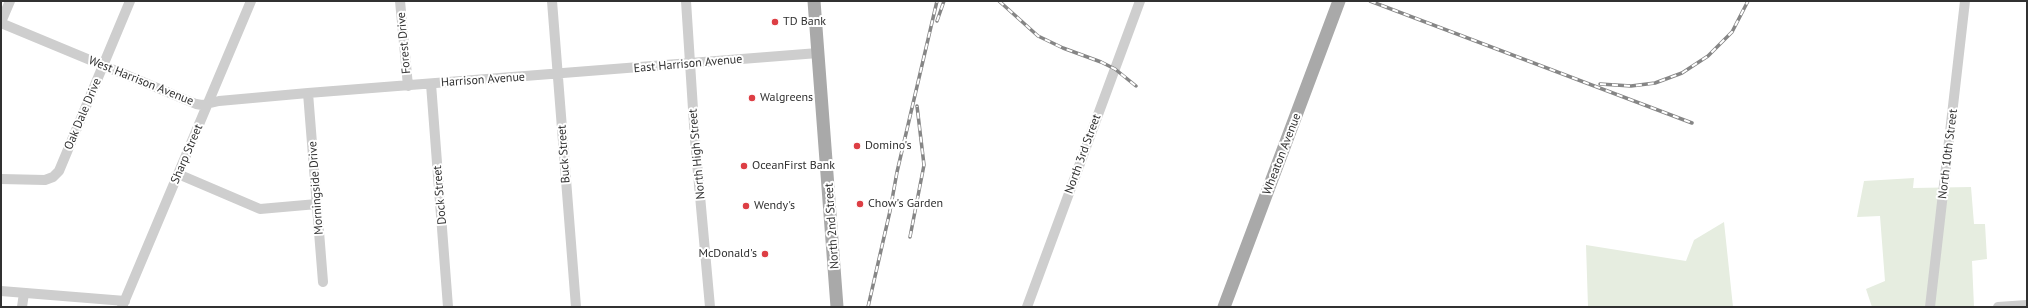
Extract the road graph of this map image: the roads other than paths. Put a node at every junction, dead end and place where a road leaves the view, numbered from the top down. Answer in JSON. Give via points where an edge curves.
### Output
{"nodes":[{"id":1,"x":10,"y":1,"type":"edge"},
{"id":2,"x":130,"y":1,"type":"edge"},
{"id":3,"x":251,"y":1,"type":"edge"},
{"id":4,"x":400,"y":1,"type":"edge"},
{"id":5,"x":552,"y":1,"type":"edge"},
{"id":6,"x":686,"y":1,"type":"edge"},
{"id":7,"x":814,"y":1,"type":"edge"},
{"id":8,"x":1140,"y":1,"type":"edge"},
{"id":9,"x":1339,"y":1,"type":"edge"},
{"id":10,"x":1965,"y":1,"type":"edge"},
{"id":11,"x":1,"y":23,"type":"edge"},
{"id":12,"x":818,"y":53,"type":"junction"},
{"id":13,"x":691,"y":63,"type":"junction"},
{"id":14,"x":103,"y":66,"type":"junction"},
{"id":15,"x":559,"y":75,"type":"junction"},
{"id":16,"x":431,"y":84,"type":"junction"},
{"id":17,"x":408,"y":86,"type":"junction"},
{"id":18,"x":308,"y":93,"type":"junction"},
{"id":19,"x":208,"y":104,"type":"junction"},
{"id":20,"x":178,"y":174,"type":"junction"},
{"id":21,"x":1,"y":179,"type":"edge"},
{"id":22,"x":317,"y":204,"type":"junction"},
{"id":23,"x":323,"y":282,"type":"dead end"},
{"id":24,"x":1,"y":291,"type":"edge"},
{"id":25,"x":24,"y":293,"type":"junction"},
{"id":26,"x":124,"y":304,"type":"edge"},
{"id":27,"x":2027,"y":305,"type":"edge"},
{"id":28,"x":22,"y":307,"type":"edge"},
{"id":29,"x":448,"y":307,"type":"edge"},
{"id":30,"x":576,"y":307,"type":"edge"},
{"id":31,"x":710,"y":307,"type":"edge"},
{"id":32,"x":838,"y":307,"type":"edge"},
{"id":33,"x":1027,"y":307,"type":"edge"},
{"id":34,"x":1224,"y":307,"type":"edge"},
{"id":35,"x":1930,"y":307,"type":"edge"},
{"id":36,"x":1998,"y":307,"type":"edge"}],
"edges":[{"from":1,"to":11,"type":"street"},
{"from":2,"to":14,"type":"street","name":"Oak Dale Drive"},
{"from":3,"to":19,"type":"street","name":"Sharp Street"},
{"from":4,"to":17,"type":"street","name":"Forest Drive"},
{"from":5,"to":15,"type":"street","name":"Buck Street"},
{"from":6,"to":13,"type":"street","name":"North High Street"},
{"from":7,"to":12,"type":"main road","name":"North 2nd Street"},
{"from":8,"to":33,"type":"street","name":"North 3rd Street"},
{"from":9,"to":34,"type":"main road","name":"Wheaton Avenue"},
{"from":10,"to":35,"type":"street","name":"North 10th Street"},
{"from":11,"to":14,"type":"street","name":"West Harrison Avenue"},
{"from":12,"to":13,"type":"street","name":"East Harrison Avenue"},
{"from":12,"to":32,"type":"main road","name":"North 2nd Street"},
{"from":13,"to":15,"type":"street","name":"East Harrison Avenue"},
{"from":13,"to":31,"type":"street","name":"North High Street"},
{"from":14,"to":19,"type":"street","name":"West Harrison Avenue","via":[[196,104]]},
{"from":14,"to":21,"type":"street","name":"Oak Dale Drive","via":[[59,171],[45,180]]},
{"from":15,"to":16,"type":"street","name":"Harrison Avenue"},
{"from":15,"to":30,"type":"street","name":"Buck Street"},
{"from":16,"to":17,"type":"street","name":"Harrison Avenue"},
{"from":16,"to":29,"type":"street","name":"Dock Street"},
{"from":17,"to":18,"type":"street","name":"West Harrison Avenue"},
{"from":18,"to":19,"type":"street","name":"West Harrison Avenue"},
{"from":18,"to":22,"type":"street","name":"Morningside Drive"},
{"from":19,"to":20,"type":"street","name":"Sharp Street"},
{"from":20,"to":22,"type":"street","via":[[260,208]]},
{"from":20,"to":26,"type":"street","name":"Sharp Street"},
{"from":22,"to":23,"type":"street","name":"Morningside Drive"},
{"from":24,"to":25,"type":"street"},
{"from":25,"to":26,"type":"street"},
{"from":25,"to":28,"type":"street"},
{"from":27,"to":36,"type":"street"}]}
